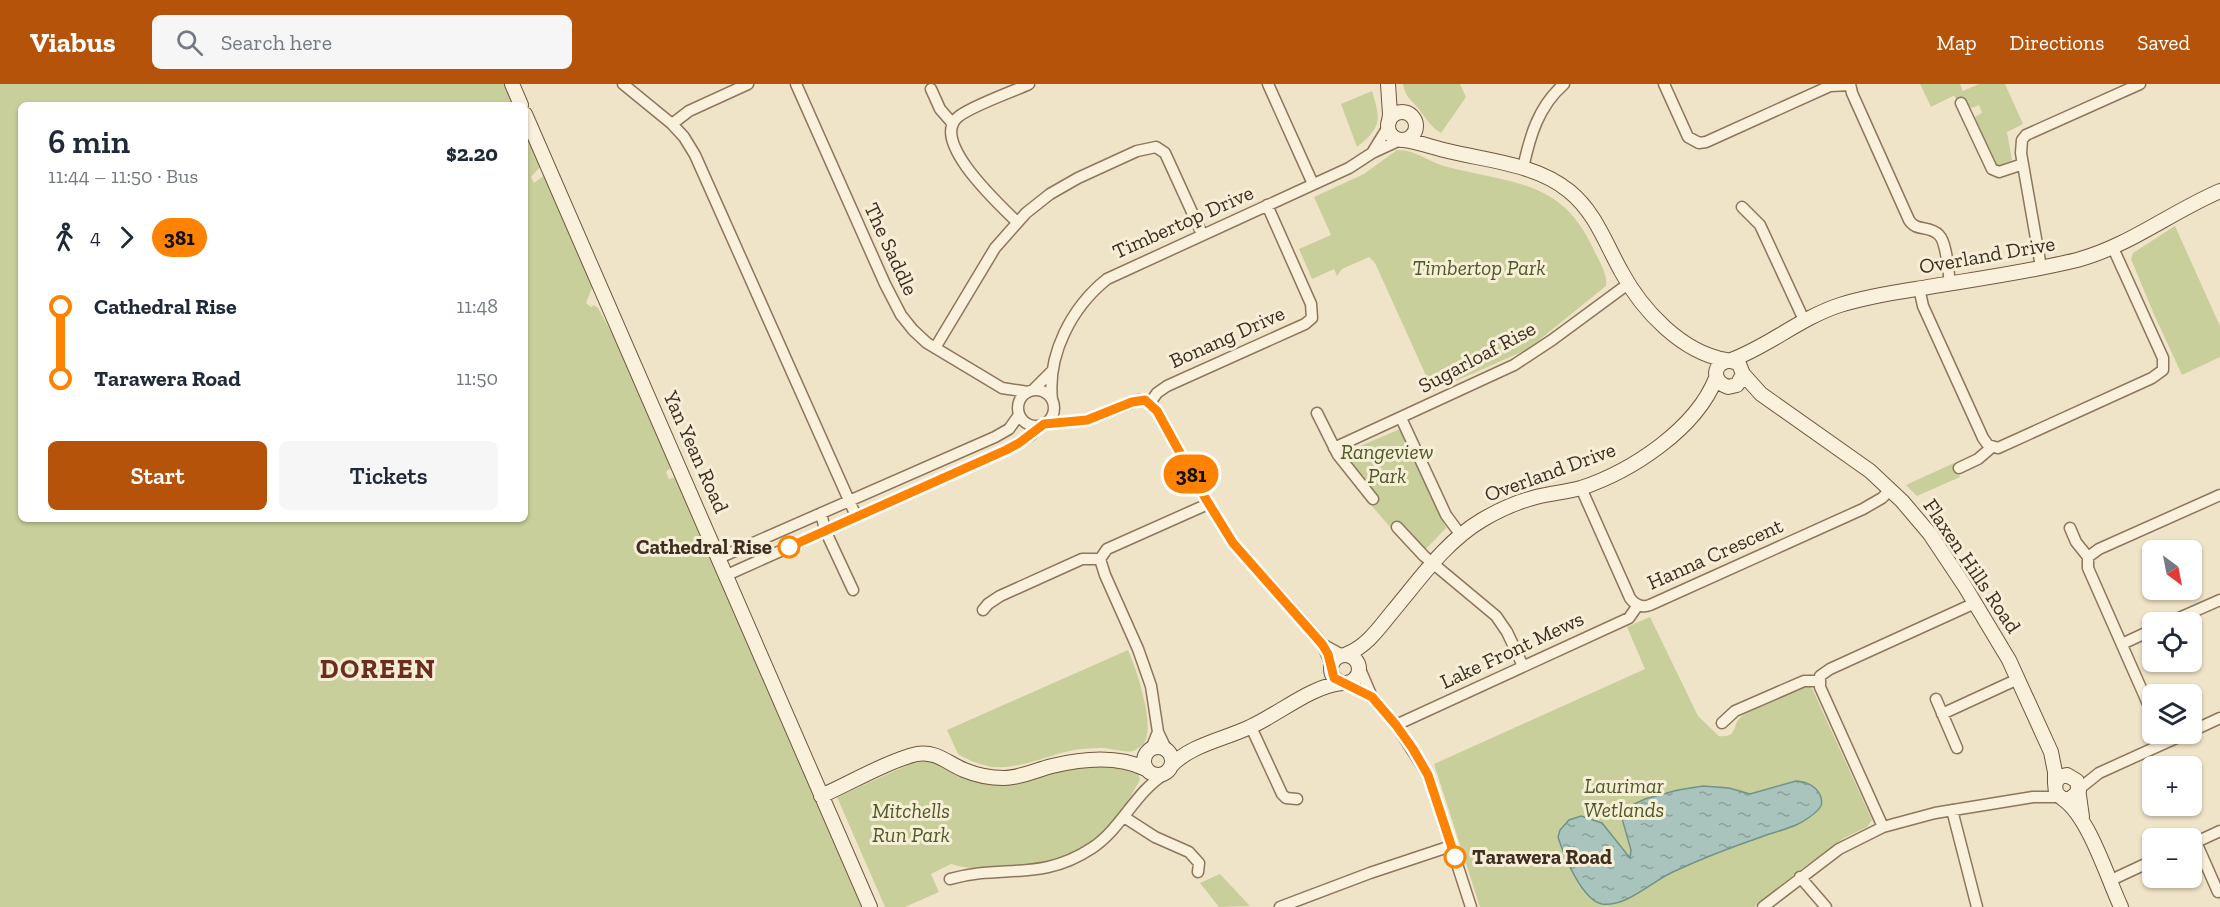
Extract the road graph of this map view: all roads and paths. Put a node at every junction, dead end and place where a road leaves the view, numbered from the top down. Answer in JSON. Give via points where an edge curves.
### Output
{"nodes":[{"id":1,"x":512,"y":84,"type":"edge"},
{"id":2,"x":623,"y":84,"type":"edge"},
{"id":3,"x":748,"y":84,"type":"edge"},
{"id":4,"x":796,"y":84,"type":"edge"},
{"id":5,"x":1029,"y":84,"type":"edge"},
{"id":6,"x":1268,"y":84,"type":"edge"},
{"id":7,"x":1564,"y":84,"type":"edge"},
{"id":8,"x":1664,"y":84,"type":"edge"},
{"id":9,"x":1850,"y":84,"type":"edge"},
{"id":10,"x":2140,"y":84,"type":"edge"},
{"id":11,"x":931,"y":89,"type":"dead end"},
{"id":12,"x":1388,"y":89,"type":"edge"},
{"id":13,"x":520,"y":102,"type":"edge"},
{"id":14,"x":1961,"y":103,"type":"dead end"},
{"id":15,"x":1404,"y":113,"type":"junction"},
{"id":16,"x":528,"y":121,"type":"edge"},
{"id":17,"x":672,"y":123,"type":"junction"},
{"id":18,"x":953,"y":124,"type":"junction"},
{"id":19,"x":1389,"y":124,"type":"junction"},
{"id":20,"x":1416,"y":127,"type":"junction"},
{"id":21,"x":1402,"y":140,"type":"junction"},
{"id":22,"x":1437,"y":148,"type":"junction"},
{"id":23,"x":1372,"y":153,"type":"junction"},
{"id":24,"x":2023,"y":164,"type":"junction"},
{"id":25,"x":1523,"y":168,"type":"junction"},
{"id":26,"x":1313,"y":184,"type":"junction"},
{"id":27,"x":2218,"y":196,"type":"edge"},
{"id":28,"x":1267,"y":205,"type":"junction"},
{"id":29,"x":1742,"y":207,"type":"dead end"},
{"id":30,"x":1017,"y":222,"type":"junction"},
{"id":31,"x":1202,"y":234,"type":"junction"},
{"id":32,"x":2113,"y":248,"type":"junction"},
{"id":33,"x":2041,"y":267,"type":"junction"},
{"id":34,"x":1950,"y":283,"type":"junction"},
{"id":35,"x":1628,"y":284,"type":"junction"},
{"id":36,"x":1919,"y":288,"type":"junction"},
{"id":37,"x":1803,"y":320,"type":"junction"},
{"id":38,"x":935,"y":348,"type":"junction"},
{"id":39,"x":1758,"y":349,"type":"junction"},
{"id":40,"x":1702,"y":354,"type":"junction"},
{"id":41,"x":1728,"y":360,"type":"junction"},
{"id":42,"x":1053,"y":370,"type":"junction"},
{"id":43,"x":1743,"y":372,"type":"junction"},
{"id":44,"x":1716,"y":377,"type":"junction"},
{"id":45,"x":1731,"y":387,"type":"junction"},
{"id":46,"x":1002,"y":388,"type":"junction"},
{"id":47,"x":1030,"y":391,"type":"junction"},
{"id":48,"x":1761,"y":394,"type":"junction"},
{"id":49,"x":1053,"y":403,"type":"junction"},
{"id":50,"x":1149,"y":403,"type":"junction"},
{"id":51,"x":1703,"y":403,"type":"junction"},
{"id":52,"x":1019,"y":413,"type":"junction"},
{"id":53,"x":1317,"y":413,"type":"dead end"},
{"id":54,"x":1401,"y":418,"type":"junction"},
{"id":55,"x":1076,"y":422,"type":"junction"},
{"id":56,"x":1043,"y":425,"type":"junction"},
{"id":57,"x":1992,"y":447,"type":"junction"},
{"id":58,"x":1334,"y":448,"type":"junction"},
{"id":59,"x":1959,"y":468,"type":"dead end"},
{"id":60,"x":1581,"y":488,"type":"junction"},
{"id":61,"x":1891,"y":489,"type":"junction"},
{"id":62,"x":2220,"y":495,"type":"edge"},
{"id":63,"x":1373,"y":499,"type":"dead end"},
{"id":64,"x":849,"y":501,"type":"junction"},
{"id":65,"x":1208,"y":504,"type":"junction"},
{"id":66,"x":821,"y":513,"type":"junction"},
{"id":67,"x":856,"y":516,"type":"junction"},
{"id":68,"x":1398,"y":527,"type":"dead end"},
{"id":69,"x":2070,"y":528,"type":"dead end"},
{"id":70,"x":825,"y":530,"type":"junction"},
{"id":71,"x":1460,"y":534,"type":"junction"},
{"id":72,"x":2088,"y":557,"type":"junction"},
{"id":73,"x":719,"y":558,"type":"junction"},
{"id":74,"x":1100,"y":559,"type":"junction"},
{"id":75,"x":1433,"y":563,"type":"junction"},
{"id":76,"x":727,"y":575,"type":"junction"},
{"id":77,"x":853,"y":590,"type":"dead end"},
{"id":78,"x":2220,"y":600,"type":"edge"},
{"id":79,"x":1975,"y":603,"type":"junction"},
{"id":80,"x":1638,"y":605,"type":"junction"},
{"id":81,"x":983,"y":610,"type":"dead end"},
{"id":82,"x":2193,"y":612,"type":"edge"},
{"id":83,"x":2142,"y":635,"type":"edge"},
{"id":84,"x":1369,"y":641,"type":"junction"},
{"id":85,"x":2122,"y":644,"type":"junction"},
{"id":86,"x":1338,"y":661,"type":"junction"},
{"id":87,"x":1523,"y":666,"type":"junction"},
{"id":88,"x":1360,"y":668,"type":"junction"},
{"id":89,"x":2018,"y":679,"type":"junction"},
{"id":90,"x":1819,"y":681,"type":"junction"},
{"id":91,"x":1344,"y":683,"type":"junction"},
{"id":92,"x":2142,"y":689,"type":"edge"},
{"id":93,"x":1316,"y":690,"type":"junction"},
{"id":94,"x":1372,"y":697,"type":"junction"},
{"id":95,"x":1936,"y":699,"type":"dead end"},
{"id":96,"x":1942,"y":714,"type":"junction"},
{"id":97,"x":2220,"y":718,"type":"edge"},
{"id":98,"x":1722,"y":723,"type":"dead end"},
{"id":99,"x":1396,"y":725,"type":"junction"},
{"id":100,"x":2202,"y":726,"type":"edge"},
{"id":101,"x":1251,"y":727,"type":"junction"},
{"id":102,"x":1158,"y":732,"type":"junction"},
{"id":103,"x":2153,"y":744,"type":"edge"},
{"id":104,"x":1957,"y":748,"type":"dead end"},
{"id":105,"x":1167,"y":750,"type":"junction"},
{"id":106,"x":1194,"y":750,"type":"junction"},
{"id":107,"x":1149,"y":751,"type":"junction"},
{"id":108,"x":2050,"y":752,"type":"junction"},
{"id":109,"x":1127,"y":762,"type":"junction"},
{"id":110,"x":1147,"y":770,"type":"junction"},
{"id":111,"x":1168,"y":770,"type":"junction"},
{"id":112,"x":2076,"y":783,"type":"junction"},
{"id":113,"x":1144,"y":791,"type":"junction"},
{"id":114,"x":2058,"y":791,"type":"junction"},
{"id":115,"x":821,"y":796,"type":"junction"},
{"id":116,"x":1297,"y":799,"type":"dead end"},
{"id":117,"x":1952,"y":810,"type":"junction"},
{"id":118,"x":1124,"y":817,"type":"junction"},
{"id":119,"x":2083,"y":821,"type":"junction"},
{"id":120,"x":1883,"y":827,"type":"junction"},
{"id":121,"x":2220,"y":831,"type":"edge"},
{"id":122,"x":2202,"y":839,"type":"edge"},
{"id":123,"x":1451,"y":846,"type":"junction"},
{"id":124,"x":2202,"y":859,"type":"edge"},
{"id":125,"x":2142,"y":866,"type":"edge"},
{"id":126,"x":1197,"y":872,"type":"dead end"},
{"id":127,"x":1800,"y":877,"type":"junction"},
{"id":128,"x":950,"y":879,"type":"dead end"},
{"id":129,"x":2109,"y":881,"type":"junction"},
{"id":130,"x":2218,"y":892,"type":"dead end"},
{"id":131,"x":870,"y":907,"type":"edge"},
{"id":132,"x":1280,"y":907,"type":"edge"},
{"id":133,"x":1471,"y":907,"type":"edge"},
{"id":134,"x":1763,"y":907,"type":"edge"},
{"id":135,"x":1826,"y":907,"type":"edge"},
{"id":136,"x":1977,"y":907,"type":"edge"},
{"id":137,"x":2121,"y":907,"type":"edge"}],
"edges":[{"from":1,"to":13,"type":"street"},
{"from":2,"to":17,"type":"street"},
{"from":3,"to":17,"type":"street"},
{"from":4,"to":38,"type":"street","name":"The Saddle","via":[[893,301],[913,330]]},
{"from":5,"to":18,"type":"street","via":[[965,113]]},
{"from":6,"to":26,"type":"street"},
{"from":7,"to":25,"type":"street","via":[[1534,125]]},
{"from":8,"to":9,"type":"street","via":[[1688,137],[1699,143],[1830,86]]},
{"from":9,"to":34,"type":"street","via":[[1912,225],[1933,231],[1942,240]]},
{"from":10,"to":24,"type":"street","via":[[2024,137],[2020,148]]},
{"from":11,"to":18,"type":"street","via":[[939,109]]},
{"from":12,"to":15,"type":"street"},
{"from":12,"to":19,"type":"street"},
{"from":14,"to":24,"type":"street","via":[[1992,169],[1999,172]]},
{"from":15,"to":19,"type":"street","via":[[1394,116]]},
{"from":15,"to":20,"type":"street","via":[[1411,116]]},
{"from":16,"to":73,"type":"street","name":"Yan Yean Road"},
{"from":17,"to":64,"type":"street","via":[[695,155]]},
{"from":18,"to":30,"type":"street","via":[[953,137],[969,172]]},
{"from":19,"to":21,"type":"street","via":[[1390,134]]},
{"from":19,"to":23,"type":"street","name":"Timbertop Drive"},
{"from":20,"to":21,"type":"street","via":[[1411,137]]},
{"from":20,"to":22,"type":"street"},
{"from":21,"to":22,"type":"street"},
{"from":21,"to":23,"type":"street","name":"Timbertop Drive"},
{"from":22,"to":25,"type":"street"},
{"from":23,"to":26,"type":"street","name":"Timbertop Drive"},
{"from":24,"to":33,"type":"street"},
{"from":25,"to":35,"type":"street","via":[[1557,182],[1583,204],[1600,227]]},
{"from":26,"to":28,"type":"street","name":"Timbertop Drive"},
{"from":27,"to":32,"type":"street","name":"Overland Drive"},
{"from":28,"to":31,"type":"street","name":"Timbertop Drive"},
{"from":28,"to":50,"type":"street","name":"Bonang Drive","via":[[1311,304],[1312,318],[1167,386]]},
{"from":29,"to":37,"type":"street","via":[[1760,225]]},
{"from":30,"to":31,"type":"street","via":[[1039,202],[1078,178],[1137,151],[1156,147],[1169,159]]},
{"from":30,"to":38,"type":"street","via":[[986,262]]},
{"from":31,"to":42,"type":"street","name":"Timbertop Drive","via":[[1124,269],[1090,292],[1067,327]]},
{"from":32,"to":33,"type":"street","name":"Overland Drive"},
{"from":32,"to":57,"type":"street","via":[[2163,358],[2163,370],[1998,448]]},
{"from":33,"to":34,"type":"street","name":"Overland Drive"},
{"from":34,"to":36,"type":"street","name":"Overland Drive"},
{"from":35,"to":40,"type":"street","via":[[1663,326]]},
{"from":35,"to":54,"type":"street","name":"Sugarloaf Rise","via":[[1514,365]]},
{"from":36,"to":37,"type":"street","name":"Overland Drive","via":[[1854,300]]},
{"from":36,"to":57,"type":"street","via":[[1923,306],[1983,438]]},
{"from":37,"to":39,"type":"street","name":"Overland Drive"},
{"from":38,"to":46,"type":"street","name":"The Saddle"},
{"from":39,"to":41,"type":"street","name":"Overland Drive"},
{"from":39,"to":43,"type":"street","name":"Overland Drive"},
{"from":40,"to":41,"type":"street"},
{"from":40,"to":44,"type":"street"},
{"from":41,"to":43,"type":"street","via":[[1739,363]]},
{"from":41,"to":44,"type":"street","via":[[1718,366]]},
{"from":42,"to":47,"type":"street","name":"Timbertop Drive"},
{"from":42,"to":49,"type":"street","name":"Timbertop Drive"},
{"from":43,"to":45,"type":"street","via":[[1741,382]]},
{"from":43,"to":48,"type":"street","name":"Flaxen Hills Road"},
{"from":44,"to":45,"type":"street","via":[[1721,384]]},
{"from":44,"to":51,"type":"street","name":"Overland Drive"},
{"from":45,"to":48,"type":"street","name":"Flaxen Hills Road"},
{"from":45,"to":51,"type":"street","name":"Overland Drive"},
{"from":46,"to":47,"type":"street","name":"The Saddle"},
{"from":46,"to":52,"type":"street","name":"The Saddle"},
{"from":47,"to":49,"type":"street","via":[[1044,392]]},
{"from":47,"to":52,"type":"street","via":[[1019,400]]},
{"from":48,"to":61,"type":"street","name":"Flaxen Hills Road","via":[[1851,456]]},
{"from":49,"to":55,"type":"street"},
{"from":49,"to":56,"type":"street","via":[[1052,417]]},
{"from":50,"to":55,"type":"street","via":[[1139,400]]},
{"from":50,"to":65,"type":"street","via":[[1160,415]]},
{"from":51,"to":60,"type":"street","name":"Overland Drive","via":[[1679,429],[1637,461]]},
{"from":52,"to":56,"type":"street","via":[[1026,423]]},
{"from":52,"to":64,"type":"street","via":[[1013,425],[1003,432]]},
{"from":53,"to":58,"type":"street"},
{"from":54,"to":58,"type":"street","name":"Sugarloaf Rise"},
{"from":54,"to":71,"type":"street","via":[[1443,509]]},
{"from":55,"to":56,"type":"street"},
{"from":56,"to":67,"type":"street","via":[[1006,450]]},
{"from":57,"to":59,"type":"street"},
{"from":58,"to":63,"type":"street"},
{"from":60,"to":71,"type":"street","name":"Overland Drive","via":[[1500,509]]},
{"from":60,"to":80,"type":"street","name":"Hanna Crescent","via":[[1630,598]]},
{"from":61,"to":79,"type":"street","name":"Flaxen Hills Road","via":[[1930,534]]},
{"from":61,"to":80,"type":"street","name":"Hanna Crescent","via":[[1863,509],[1650,605]]},
{"from":62,"to":72,"type":"street"},
{"from":64,"to":66,"type":"street"},
{"from":64,"to":67,"type":"street"},
{"from":65,"to":74,"type":"street","via":[[1107,549]]},
{"from":65,"to":86,"type":"street","via":[[1238,549]]},
{"from":66,"to":70,"type":"street"},
{"from":66,"to":73,"type":"street"},
{"from":67,"to":70,"type":"street"},
{"from":68,"to":75,"type":"street"},
{"from":69,"to":72,"type":"street"},
{"from":70,"to":76,"type":"street"},
{"from":70,"to":77,"type":"street"},
{"from":71,"to":75,"type":"street","name":"Overland Drive"},
{"from":72,"to":85,"type":"street","via":[[2088,568]]},
{"from":73,"to":76,"type":"street","name":"Yan Yean Road"},
{"from":74,"to":81,"type":"street","via":[[1082,560],[1010,591]]},
{"from":74,"to":102,"type":"street","via":[[1146,669]]},
{"from":75,"to":84,"type":"street","name":"Overland Drive"},
{"from":75,"to":87,"type":"street","via":[[1496,616]]},
{"from":76,"to":115,"type":"street","name":"Yan Yean Road"},
{"from":78,"to":82,"type":"street"},
{"from":79,"to":89,"type":"street","name":"Flaxen Hills Road"},
{"from":79,"to":90,"type":"street","via":[[1830,669]]},
{"from":80,"to":87,"type":"street","name":"Lake Front Mews","via":[[1629,618]]},
{"from":83,"to":85,"type":"street"},
{"from":84,"to":86,"type":"street","name":"Overland Drive"},
{"from":84,"to":88,"type":"street","name":"Overland Drive"},
{"from":85,"to":92,"type":"street"},
{"from":86,"to":88,"type":"street","via":[[1355,658]]},
{"from":86,"to":91,"type":"street","via":[[1334,678]]},
{"from":86,"to":93,"type":"street","name":"Overland Drive"},
{"from":87,"to":99,"type":"street","name":"Lake Front Mews"},
{"from":88,"to":91,"type":"street","via":[[1354,681]]},
{"from":88,"to":94,"type":"street"},
{"from":89,"to":96,"type":"street"},
{"from":89,"to":108,"type":"street","name":"Flaxen Hills Road"},
{"from":90,"to":98,"type":"street","via":[[1804,681],[1736,711]]},
{"from":90,"to":120,"type":"street"},
{"from":91,"to":93,"type":"street","name":"Overland Drive"},
{"from":91,"to":94,"type":"street"},
{"from":93,"to":101,"type":"street","name":"Overland Drive"},
{"from":94,"to":99,"type":"street"},
{"from":95,"to":96,"type":"street"},
{"from":96,"to":104,"type":"street"},
{"from":97,"to":100,"type":"street"},
{"from":99,"to":123,"type":"street","via":[[1428,775]]},
{"from":101,"to":106,"type":"street","name":"Overland Drive"},
{"from":101,"to":116,"type":"street","via":[[1282,794]]},
{"from":102,"to":105,"type":"street"},
{"from":102,"to":107,"type":"street"},
{"from":103,"to":112,"type":"street"},
{"from":105,"to":106,"type":"street","name":"Overland Drive"},
{"from":105,"to":107,"type":"street","via":[[1161,747]]},
{"from":105,"to":111,"type":"street","via":[[1172,758]]},
{"from":106,"to":111,"type":"street","name":"Overland Drive"},
{"from":107,"to":109,"type":"street"},
{"from":107,"to":110,"type":"street","via":[[1144,760]]},
{"from":108,"to":112,"type":"street","name":"Flaxen Hills Road"},
{"from":108,"to":114,"type":"street","name":"Flaxen Hills Road"},
{"from":109,"to":110,"type":"street"},
{"from":109,"to":115,"type":"street","via":[[1092,760],[1003,778],[976,774],[926,753]]},
{"from":110,"to":111,"type":"street","via":[[1156,775]]},
{"from":110,"to":113,"type":"street"},
{"from":111,"to":113,"type":"street"},
{"from":112,"to":114,"type":"street","via":[[2074,797]]},
{"from":112,"to":114,"type":"street","via":[[2063,775]]},
{"from":112,"to":119,"type":"street"},
{"from":113,"to":118,"type":"street"},
{"from":114,"to":117,"type":"street"},
{"from":114,"to":119,"type":"street"},
{"from":115,"to":131,"type":"street","name":"Yan Yean Road"},
{"from":117,"to":120,"type":"street"},
{"from":117,"to":136,"type":"street"},
{"from":118,"to":126,"type":"street","via":[[1192,854],[1199,863]]},
{"from":118,"to":128,"type":"street","via":[[1091,848],[1057,866]]},
{"from":119,"to":129,"type":"street"},
{"from":120,"to":127,"type":"street","via":[[1839,849]]},
{"from":121,"to":122,"type":"street"},
{"from":123,"to":132,"type":"street"},
{"from":123,"to":133,"type":"street"},
{"from":124,"to":130,"type":"street"},
{"from":125,"to":129,"type":"street"},
{"from":127,"to":134,"type":"street"},
{"from":127,"to":135,"type":"street"},
{"from":129,"to":137,"type":"street"}]}
